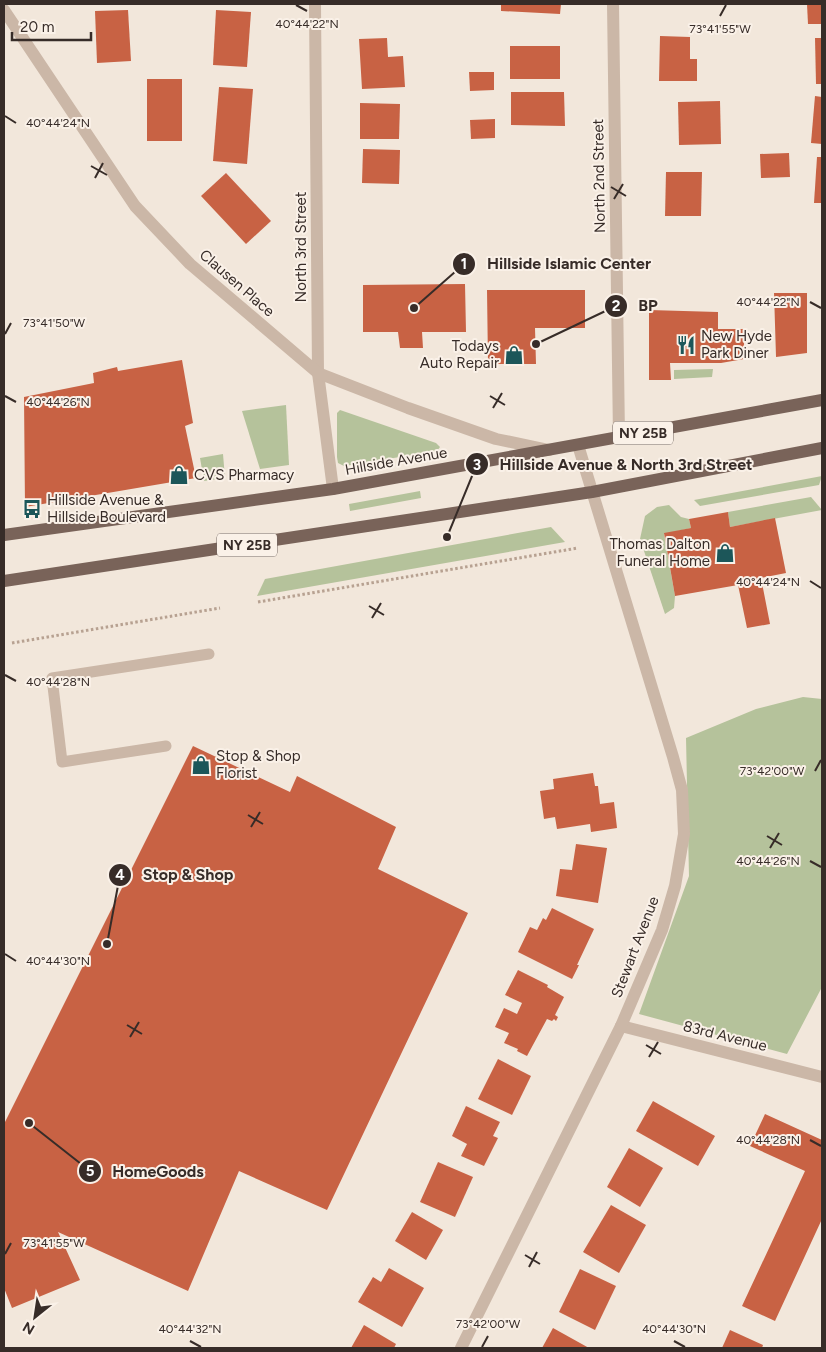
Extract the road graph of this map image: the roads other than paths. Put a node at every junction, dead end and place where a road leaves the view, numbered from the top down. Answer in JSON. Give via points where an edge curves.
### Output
{"nodes":[{"id":1,"x":315,"y":4,"type":"edge"},
{"id":2,"x":613,"y":4,"type":"edge"},
{"id":3,"x":4,"y":10,"type":"edge"},
{"id":4,"x":318,"y":373,"type":"junction"},
{"id":5,"x":822,"y":400,"type":"edge"},
{"id":6,"x":619,"y":437,"type":"junction"},
{"id":7,"x":578,"y":445,"type":"junction"},
{"id":8,"x":822,"y":448,"type":"edge"},
{"id":9,"x":548,"y":450,"type":"junction"},
{"id":10,"x":333,"y":489,"type":"junction"},
{"id":11,"x":592,"y":492,"type":"junction"},
{"id":12,"x":4,"y":535,"type":"edge"},
{"id":13,"x":4,"y":580,"type":"edge"},
{"id":14,"x":209,"y":654,"type":"dead end"},
{"id":15,"x":166,"y":746,"type":"dead end"},
{"id":16,"x":621,"y":1026,"type":"junction"},
{"id":17,"x":822,"y":1077,"type":"edge"},
{"id":18,"x":461,"y":1348,"type":"edge"}],
"edges":[{"from":1,"to":4,"type":"street","name":"North 3rd Street"},
{"from":2,"to":6,"type":"street","name":"North 2nd Street"},
{"from":3,"to":4,"type":"street","name":"Clausen Place","via":[[135,206],[190,264]]},
{"from":4,"to":9,"type":"street","name":"Clausen Place","via":[[496,439]]},
{"from":4,"to":10,"type":"street","name":"North 3rd Street"},
{"from":5,"to":6,"type":"main road","name":"Hillside Avenue","number":"NY 25B"},
{"from":6,"to":7,"type":"main road","name":"Hillside Avenue","number":"NY 25B"},
{"from":7,"to":9,"type":"main road","name":"Hillside Avenue","number":"NY 25B"},
{"from":7,"to":11,"type":"street","name":"Stewart Avenue"},
{"from":8,"to":11,"type":"main road","number":"NY 25B"},
{"from":9,"to":10,"type":"main road","name":"Hillside Avenue","number":"NY 25B"},
{"from":10,"to":12,"type":"main road","name":"Hillside Avenue","number":"NY 25B"},
{"from":11,"to":13,"type":"main road","number":"NY 25B"},
{"from":11,"to":16,"type":"street","name":"Stewart Avenue","via":[[682,790],[684,834],[675,886],[662,930]]},
{"from":14,"to":15,"type":"lane","via":[[52,678],[62,762]]},
{"from":16,"to":17,"type":"street","name":"83rd Avenue"},
{"from":16,"to":18,"type":"street","name":"Stewart Avenue"}]}
